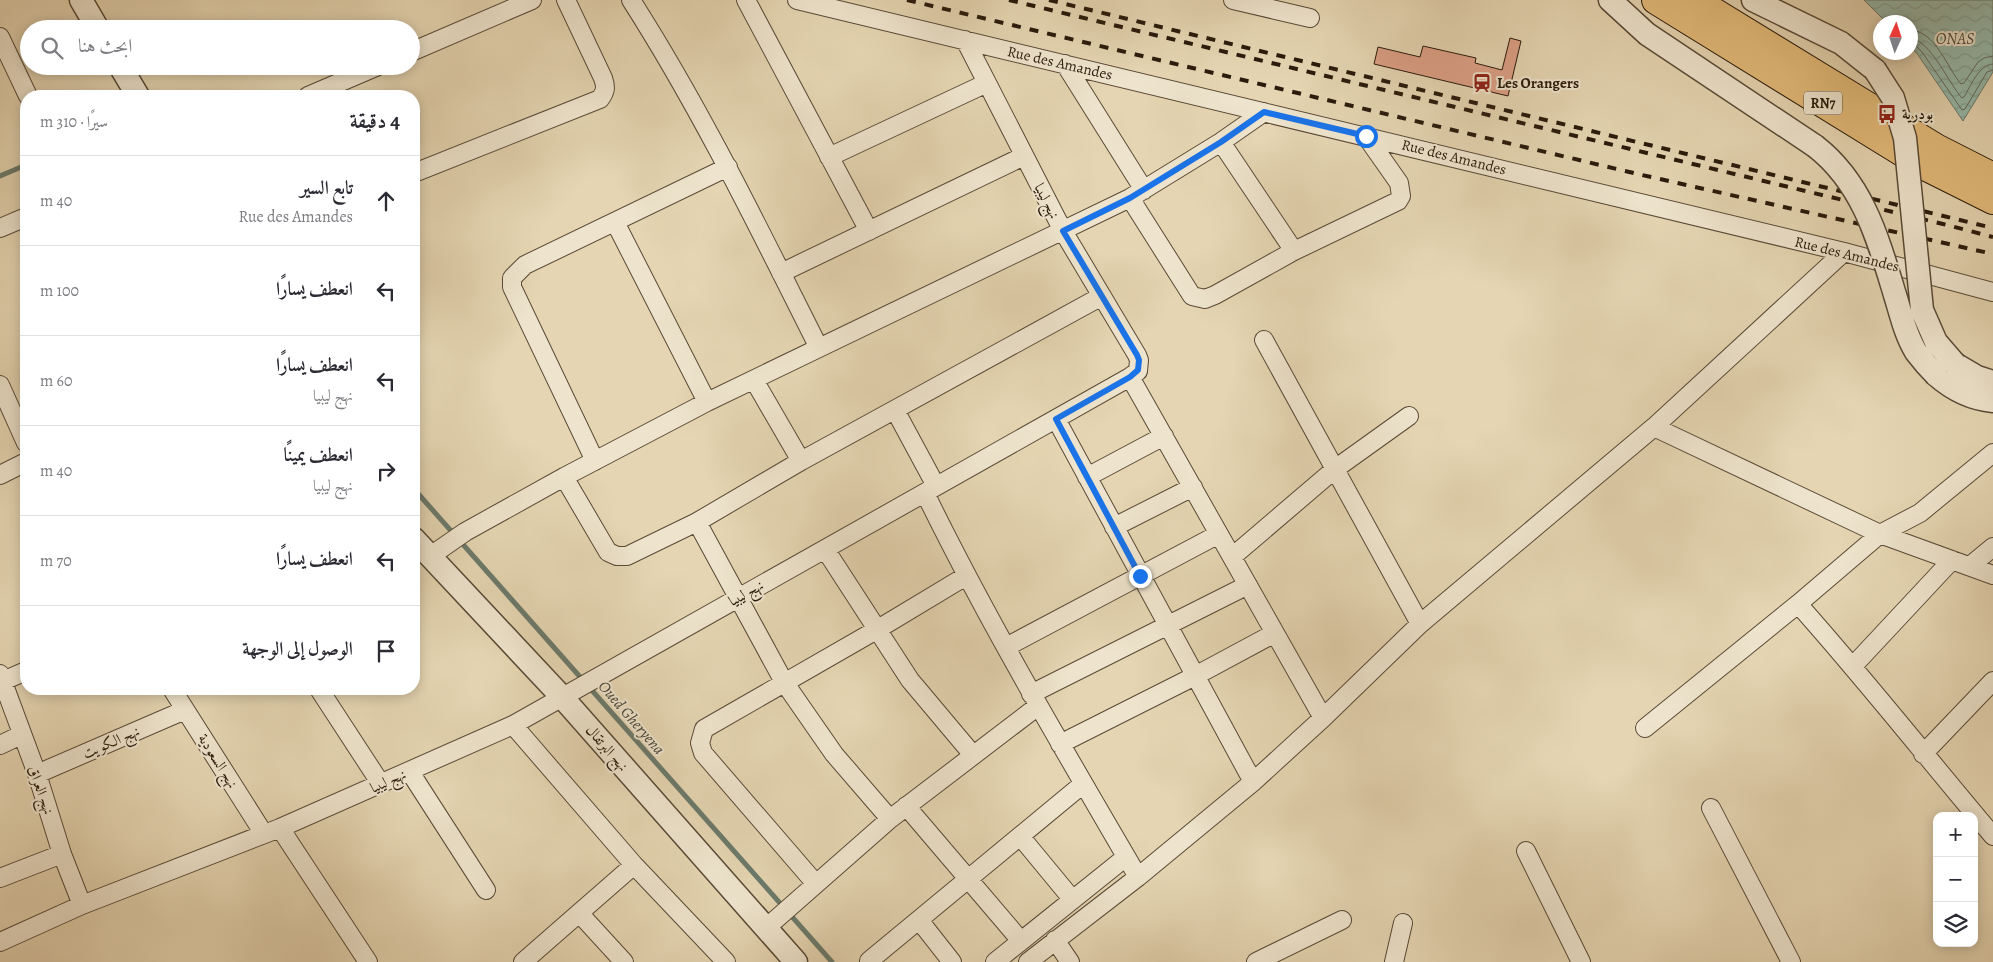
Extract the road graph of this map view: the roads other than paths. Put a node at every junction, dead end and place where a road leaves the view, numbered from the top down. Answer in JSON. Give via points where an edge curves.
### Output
{"nodes":[{"id":1,"x":532,"y":0,"type":"edge"},
{"id":2,"x":566,"y":0,"type":"edge"},
{"id":3,"x":631,"y":0,"type":"edge"},
{"id":4,"x":746,"y":0,"type":"edge"},
{"id":5,"x":797,"y":0,"type":"edge"},
{"id":6,"x":1233,"y":0,"type":"edge"},
{"id":7,"x":1610,"y":0,"type":"edge"},
{"id":8,"x":1656,"y":0,"type":"edge"},
{"id":9,"x":1694,"y":0,"type":"edge"},
{"id":10,"x":1753,"y":0,"type":"edge"},
{"id":11,"x":83,"y":4,"type":"edge"},
{"id":12,"x":1310,"y":18,"type":"dead end"},
{"id":13,"x":93,"y":20,"type":"edge"},
{"id":14,"x":0,"y":37,"type":"edge"},
{"id":15,"x":965,"y":40,"type":"junction"},
{"id":16,"x":420,"y":48,"type":"edge"},
{"id":17,"x":1065,"y":64,"type":"junction"},
{"id":18,"x":125,"y":75,"type":"edge"},
{"id":19,"x":357,"y":75,"type":"edge"},
{"id":20,"x":987,"y":83,"type":"junction"},
{"id":21,"x":25,"y":90,"type":"edge"},
{"id":22,"x":134,"y":90,"type":"edge"},
{"id":23,"x":322,"y":90,"type":"edge"},
{"id":24,"x":1264,"y":112,"type":"junction"},
{"id":25,"x":1366,"y":136,"type":"junction"},
{"id":26,"x":1221,"y":142,"type":"junction"},
{"id":27,"x":1024,"y":156,"type":"junction"},
{"id":28,"x":829,"y":157,"type":"junction"},
{"id":29,"x":728,"y":167,"type":"junction"},
{"id":30,"x":420,"y":171,"type":"edge"},
{"id":31,"x":1993,"y":177,"type":"edge"},
{"id":32,"x":1137,"y":194,"type":"junction"},
{"id":33,"x":1993,"y":200,"type":"edge"},
{"id":34,"x":20,"y":220,"type":"edge"},
{"id":35,"x":615,"y":222,"type":"junction"},
{"id":36,"x":0,"y":228,"type":"edge"},
{"id":37,"x":869,"y":231,"type":"junction"},
{"id":38,"x":1063,"y":231,"type":"junction"},
{"id":39,"x":1294,"y":251,"type":"junction"},
{"id":40,"x":1844,"y":252,"type":"junction"},
{"id":41,"x":781,"y":273,"type":"junction"},
{"id":42,"x":1993,"y":292,"type":"edge"},
{"id":43,"x":1102,"y":296,"type":"junction"},
{"id":44,"x":1264,"y":340,"type":"dead end"},
{"id":45,"x":819,"y":348,"type":"junction"},
{"id":46,"x":1130,"y":377,"type":"junction"},
{"id":47,"x":754,"y":380,"type":"junction"},
{"id":48,"x":1993,"y":382,"type":"edge"},
{"id":49,"x":0,"y":385,"type":"edge"},
{"id":50,"x":707,"y":402,"type":"junction"},
{"id":51,"x":1993,"y":402,"type":"edge"},
{"id":52,"x":895,"y":410,"type":"junction"},
{"id":53,"x":1409,"y":416,"type":"dead end"},
{"id":54,"x":1056,"y":419,"type":"junction"},
{"id":55,"x":1654,"y":427,"type":"junction"},
{"id":56,"x":20,"y":429,"type":"edge"},
{"id":57,"x":1164,"y":436,"type":"junction"},
{"id":58,"x":1993,"y":453,"type":"edge"},
{"id":59,"x":595,"y":461,"type":"junction"},
{"id":60,"x":801,"y":461,"type":"junction"},
{"id":61,"x":20,"y":465,"type":"edge"},
{"id":62,"x":1335,"y":468,"type":"junction"},
{"id":63,"x":0,"y":475,"type":"edge"},
{"id":64,"x":564,"y":477,"type":"junction"},
{"id":65,"x":1087,"y":477,"type":"junction"},
{"id":66,"x":1192,"y":487,"type":"junction"},
{"id":67,"x":931,"y":489,"type":"junction"},
{"id":68,"x":697,"y":522,"type":"junction"},
{"id":69,"x":1114,"y":527,"type":"junction"},
{"id":70,"x":1219,"y":534,"type":"junction"},
{"id":71,"x":1880,"y":534,"type":"junction"},
{"id":72,"x":420,"y":546,"type":"edge"},
{"id":73,"x":1993,"y":547,"type":"edge"},
{"id":74,"x":825,"y":549,"type":"junction"},
{"id":75,"x":429,"y":557,"type":"junction"},
{"id":76,"x":1232,"y":557,"type":"junction"},
{"id":77,"x":1952,"y":560,"type":"junction"},
{"id":78,"x":1970,"y":566,"type":"junction"},
{"id":79,"x":1993,"y":575,"type":"edge"},
{"id":80,"x":966,"y":576,"type":"junction"},
{"id":81,"x":1140,"y":576,"type":"junction"},
{"id":82,"x":1248,"y":585,"type":"junction"},
{"id":83,"x":738,"y":597,"type":"junction"},
{"id":84,"x":1798,"y":604,"type":"junction"},
{"id":85,"x":1420,"y":624,"type":"junction"},
{"id":86,"x":1167,"y":625,"type":"junction"},
{"id":87,"x":878,"y":629,"type":"junction"},
{"id":88,"x":1275,"y":632,"type":"junction"},
{"id":89,"x":1006,"y":647,"type":"junction"},
{"id":90,"x":1853,"y":666,"type":"junction"},
{"id":91,"x":20,"y":673,"type":"edge"},
{"id":92,"x":1195,"y":676,"type":"junction"},
{"id":93,"x":2,"y":678,"type":"edge"},
{"id":94,"x":1993,"y":681,"type":"edge"},
{"id":95,"x":784,"y":682,"type":"junction"},
{"id":96,"x":568,"y":694,"type":"junction"},
{"id":97,"x":176,"y":695,"type":"edge"},
{"id":98,"x":323,"y":695,"type":"edge"},
{"id":99,"x":1034,"y":700,"type":"junction"},
{"id":100,"x":185,"y":710,"type":"junction"},
{"id":101,"x":1323,"y":718,"type":"junction"},
{"id":102,"x":513,"y":725,"type":"junction"},
{"id":103,"x":1645,"y":728,"type":"dead end"},
{"id":104,"x":21,"y":735,"type":"junction"},
{"id":105,"x":1060,"y":744,"type":"junction"},
{"id":106,"x":0,"y":745,"type":"edge"},
{"id":107,"x":1923,"y":754,"type":"junction"},
{"id":108,"x":973,"y":755,"type":"junction"},
{"id":109,"x":410,"y":772,"type":"junction"},
{"id":110,"x":37,"y":774,"type":"junction"},
{"id":111,"x":1253,"y":782,"type":"junction"},
{"id":112,"x":381,"y":784,"type":"junction"},
{"id":113,"x":1083,"y":784,"type":"junction"},
{"id":114,"x":906,"y":806,"type":"junction"},
{"id":115,"x":1711,"y":808,"type":"dead end"},
{"id":116,"x":890,"y":819,"type":"junction"},
{"id":117,"x":272,"y":831,"type":"junction"},
{"id":118,"x":1020,"y":836,"type":"junction"},
{"id":119,"x":1993,"y":836,"type":"edge"},
{"id":120,"x":1526,"y":851,"type":"dead end"},
{"id":121,"x":62,"y":854,"type":"junction"},
{"id":122,"x":1126,"y":857,"type":"junction"},
{"id":123,"x":634,"y":865,"type":"junction"},
{"id":124,"x":1138,"y":877,"type":"junction"},
{"id":125,"x":0,"y":878,"type":"edge"},
{"id":126,"x":968,"y":879,"type":"junction"},
{"id":127,"x":811,"y":888,"type":"junction"},
{"id":128,"x":486,"y":890,"type":"dead end"},
{"id":129,"x":1072,"y":899,"type":"junction"},
{"id":130,"x":82,"y":905,"type":"junction"},
{"id":131,"x":580,"y":914,"type":"junction"},
{"id":132,"x":918,"y":920,"type":"junction"},
{"id":133,"x":1342,"y":920,"type":"dead end"},
{"id":134,"x":772,"y":923,"type":"junction"},
{"id":135,"x":1402,"y":923,"type":"dead end"},
{"id":136,"x":1055,"y":940,"type":"junction"},
{"id":137,"x":1021,"y":941,"type":"junction"},
{"id":138,"x":0,"y":942,"type":"edge"},
{"id":139,"x":869,"y":961,"type":"dead end"},
{"id":140,"x":368,"y":962,"type":"edge"},
{"id":141,"x":523,"y":962,"type":"edge"},
{"id":142,"x":624,"y":962,"type":"edge"},
{"id":143,"x":726,"y":962,"type":"edge"},
{"id":144,"x":796,"y":962,"type":"edge"},
{"id":145,"x":952,"y":962,"type":"edge"},
{"id":146,"x":995,"y":962,"type":"edge"},
{"id":147,"x":1028,"y":962,"type":"edge"},
{"id":148,"x":1070,"y":962,"type":"edge"},
{"id":149,"x":1256,"y":962,"type":"edge"},
{"id":150,"x":1394,"y":962,"type":"edge"},
{"id":151,"x":1581,"y":962,"type":"edge"},
{"id":152,"x":1791,"y":962,"type":"edge"}],
"edges":[{"from":1,"to":16,"type":"street"},
{"from":2,"to":30,"type":"street","via":[[606,86],[600,99]]},
{"from":3,"to":29,"type":"street","via":[[663,50]]},
{"from":4,"to":28,"type":"street"},
{"from":5,"to":15,"type":"street","name":"Rue des Amandes"},
{"from":6,"to":12,"type":"street"},
{"from":7,"to":51,"type":"street","bridge":true,"via":[[1647,34],[1815,146],[1838,167],[1860,198],[1878,238],[1908,335],[1917,353],[1946,385],[1968,396]]},
{"from":8,"to":33,"type":"main road","number":"RN7","via":[[1925,166]]},
{"from":9,"to":31,"type":"main road","number":"RN7","via":[[1936,148]]},
{"from":10,"to":48,"type":"street","bridge":true,"via":[[1841,43],[1875,70],[1893,98],[1905,138],[1922,310],[1936,342],[1955,364]]},
{"from":11,"to":13,"type":"street"},
{"from":14,"to":21,"type":"street"},
{"from":15,"to":17,"type":"street","name":"Rue des Amandes"},
{"from":15,"to":20,"type":"street","name":"نهج ليبيا"},
{"from":17,"to":24,"type":"street","name":"Rue des Amandes"},
{"from":17,"to":32,"type":"street"},
{"from":18,"to":22,"type":"street"},
{"from":19,"to":23,"type":"street"},
{"from":20,"to":27,"type":"street","name":"نهج ليبيا"},
{"from":20,"to":28,"type":"street"},
{"from":24,"to":25,"type":"street","name":"Rue des Amandes"},
{"from":24,"to":26,"type":"street"},
{"from":25,"to":39,"type":"street","via":[[1399,183],[1401,196],[1398,201]]},
{"from":25,"to":40,"type":"street","name":"Rue des Amandes"},
{"from":26,"to":32,"type":"street"},
{"from":26,"to":39,"type":"street"},
{"from":27,"to":37,"type":"street"},
{"from":27,"to":38,"type":"street","name":"نهج ليبيا"},
{"from":28,"to":37,"type":"street"},
{"from":29,"to":35,"type":"street"},
{"from":29,"to":41,"type":"street"},
{"from":32,"to":38,"type":"street"},
{"from":32,"to":39,"type":"street","via":[[1192,296],[1197,298],[1215,295]]},
{"from":34,"to":36,"type":"street"},
{"from":35,"to":50,"type":"street"},
{"from":35,"to":59,"type":"street","via":[[525,266],[512,278],[512,287]]},
{"from":37,"to":41,"type":"street"},
{"from":38,"to":43,"type":"street","name":"نهج ليبيا"},
{"from":38,"to":45,"type":"street"},
{"from":40,"to":42,"type":"street","name":"Rue des Amandes"},
{"from":40,"to":55,"type":"street"},
{"from":41,"to":45,"type":"street"},
{"from":43,"to":46,"type":"street","name":"نهج ليبيا","via":[[1139,360],[1138,370]]},
{"from":43,"to":52,"type":"street"},
{"from":44,"to":62,"type":"street"},
{"from":45,"to":47,"type":"street"},
{"from":46,"to":54,"type":"street","name":"نهج ليبيا"},
{"from":46,"to":57,"type":"street"},
{"from":47,"to":50,"type":"street"},
{"from":47,"to":60,"type":"street"},
{"from":49,"to":56,"type":"street"},
{"from":50,"to":59,"type":"street"},
{"from":52,"to":60,"type":"street"},
{"from":52,"to":67,"type":"street"},
{"from":53,"to":62,"type":"street"},
{"from":54,"to":65,"type":"street"},
{"from":54,"to":67,"type":"street","name":"نهج ليبيا"},
{"from":55,"to":71,"type":"street"},
{"from":55,"to":85,"type":"street"},
{"from":57,"to":65,"type":"street"},
{"from":57,"to":66,"type":"street"},
{"from":58,"to":71,"type":"street","via":[[1920,513]]},
{"from":59,"to":64,"type":"street"},
{"from":60,"to":68,"type":"street"},
{"from":61,"to":63,"type":"street"},
{"from":62,"to":76,"type":"street"},
{"from":62,"to":85,"type":"street"},
{"from":64,"to":68,"type":"street","via":[[608,552],[617,556],[635,553]]},
{"from":64,"to":75,"type":"street","via":[[465,532]]},
{"from":65,"to":69,"type":"street"},
{"from":66,"to":69,"type":"street"},
{"from":66,"to":70,"type":"street"},
{"from":67,"to":74,"type":"street","name":"نهج ليبيا"},
{"from":67,"to":80,"type":"street"},
{"from":68,"to":83,"type":"street"},
{"from":69,"to":81,"type":"street"},
{"from":70,"to":76,"type":"street"},
{"from":70,"to":81,"type":"street"},
{"from":71,"to":77,"type":"street"},
{"from":71,"to":84,"type":"street"},
{"from":72,"to":75,"type":"street","name":"نهج البرتقال"},
{"from":73,"to":78,"type":"street"},
{"from":74,"to":83,"type":"street","name":"نهج ليبيا"},
{"from":74,"to":87,"type":"street"},
{"from":75,"to":96,"type":"street","name":"نهج البرتقال"},
{"from":76,"to":82,"type":"street"},
{"from":77,"to":78,"type":"street"},
{"from":77,"to":90,"type":"street"},
{"from":78,"to":79,"type":"street"},
{"from":80,"to":87,"type":"street"},
{"from":80,"to":89,"type":"street"},
{"from":81,"to":86,"type":"street"},
{"from":81,"to":89,"type":"street"},
{"from":82,"to":86,"type":"street"},
{"from":82,"to":88,"type":"street"},
{"from":83,"to":95,"type":"street"},
{"from":83,"to":96,"type":"street","name":"نهج ليبيا"},
{"from":84,"to":90,"type":"street"},
{"from":84,"to":103,"type":"street"},
{"from":85,"to":101,"type":"street"},
{"from":86,"to":92,"type":"street"},
{"from":86,"to":99,"type":"street"},
{"from":87,"to":95,"type":"street"},
{"from":87,"to":108,"type":"street","via":[[910,680]]},
{"from":88,"to":92,"type":"street"},
{"from":88,"to":101,"type":"street"},
{"from":89,"to":99,"type":"street"},
{"from":90,"to":107,"type":"street"},
{"from":91,"to":93,"type":"street"},
{"from":92,"to":105,"type":"street"},
{"from":92,"to":111,"type":"street"},
{"from":93,"to":104,"type":"street","name":"نهج العراق"},
{"from":94,"to":107,"type":"street"},
{"from":95,"to":116,"type":"street","via":[[834,754]]},
{"from":95,"to":127,"type":"street","via":[[704,729],[700,743],[703,753]]},
{"from":96,"to":102,"type":"street","name":"نهج ليبيا"},
{"from":96,"to":134,"type":"street","name":"نهج البرتقال"},
{"from":97,"to":100,"type":"street","name":"نهج السعودية"},
{"from":98,"to":112,"type":"street"},
{"from":99,"to":105,"type":"street"},
{"from":99,"to":108,"type":"street"},
{"from":100,"to":110,"type":"street","name":"نهج الكويت"},
{"from":100,"to":117,"type":"street","name":"نهج السعودية"},
{"from":101,"to":111,"type":"street"},
{"from":102,"to":109,"type":"street","name":"نهج ليبيا"},
{"from":102,"to":123,"type":"street"},
{"from":104,"to":106,"type":"street"},
{"from":104,"to":110,"type":"street","name":"نهج العراق"},
{"from":105,"to":113,"type":"street"},
{"from":107,"to":119,"type":"street"},
{"from":108,"to":114,"type":"street"},
{"from":109,"to":112,"type":"street","name":"نهج ليبيا"},
{"from":109,"to":128,"type":"street"},
{"from":110,"to":121,"type":"street","name":"نهج العراق"},
{"from":111,"to":124,"type":"street"},
{"from":112,"to":117,"type":"street","name":"نهج ليبيا"},
{"from":113,"to":118,"type":"street"},
{"from":113,"to":122,"type":"street"},
{"from":114,"to":116,"type":"street"},
{"from":114,"to":126,"type":"street"},
{"from":115,"to":152,"type":"street"},
{"from":116,"to":127,"type":"street"},
{"from":117,"to":130,"type":"street","name":"نهج ليبيا"},
{"from":117,"to":140,"type":"street","name":"نهج السعودية"},
{"from":118,"to":126,"type":"street"},
{"from":118,"to":129,"type":"street"},
{"from":120,"to":151,"type":"street"},
{"from":121,"to":125,"type":"street"},
{"from":121,"to":130,"type":"street","name":"نهج العراق"},
{"from":122,"to":124,"type":"street"},
{"from":122,"to":129,"type":"street"},
{"from":123,"to":131,"type":"street"},
{"from":123,"to":143,"type":"street"},
{"from":124,"to":136,"type":"street"},
{"from":126,"to":132,"type":"street"},
{"from":126,"to":137,"type":"street"},
{"from":127,"to":134,"type":"street"},
{"from":129,"to":137,"type":"street"},
{"from":130,"to":138,"type":"street","name":"نهج ليبيا"},
{"from":131,"to":141,"type":"street"},
{"from":131,"to":142,"type":"street"},
{"from":132,"to":139,"type":"street"},
{"from":132,"to":145,"type":"street"},
{"from":133,"to":149,"type":"street"},
{"from":134,"to":144,"type":"street","name":"نهج البرتقال"},
{"from":135,"to":150,"type":"street"},
{"from":136,"to":147,"type":"street"},
{"from":136,"to":148,"type":"street"},
{"from":137,"to":146,"type":"street"}]}
